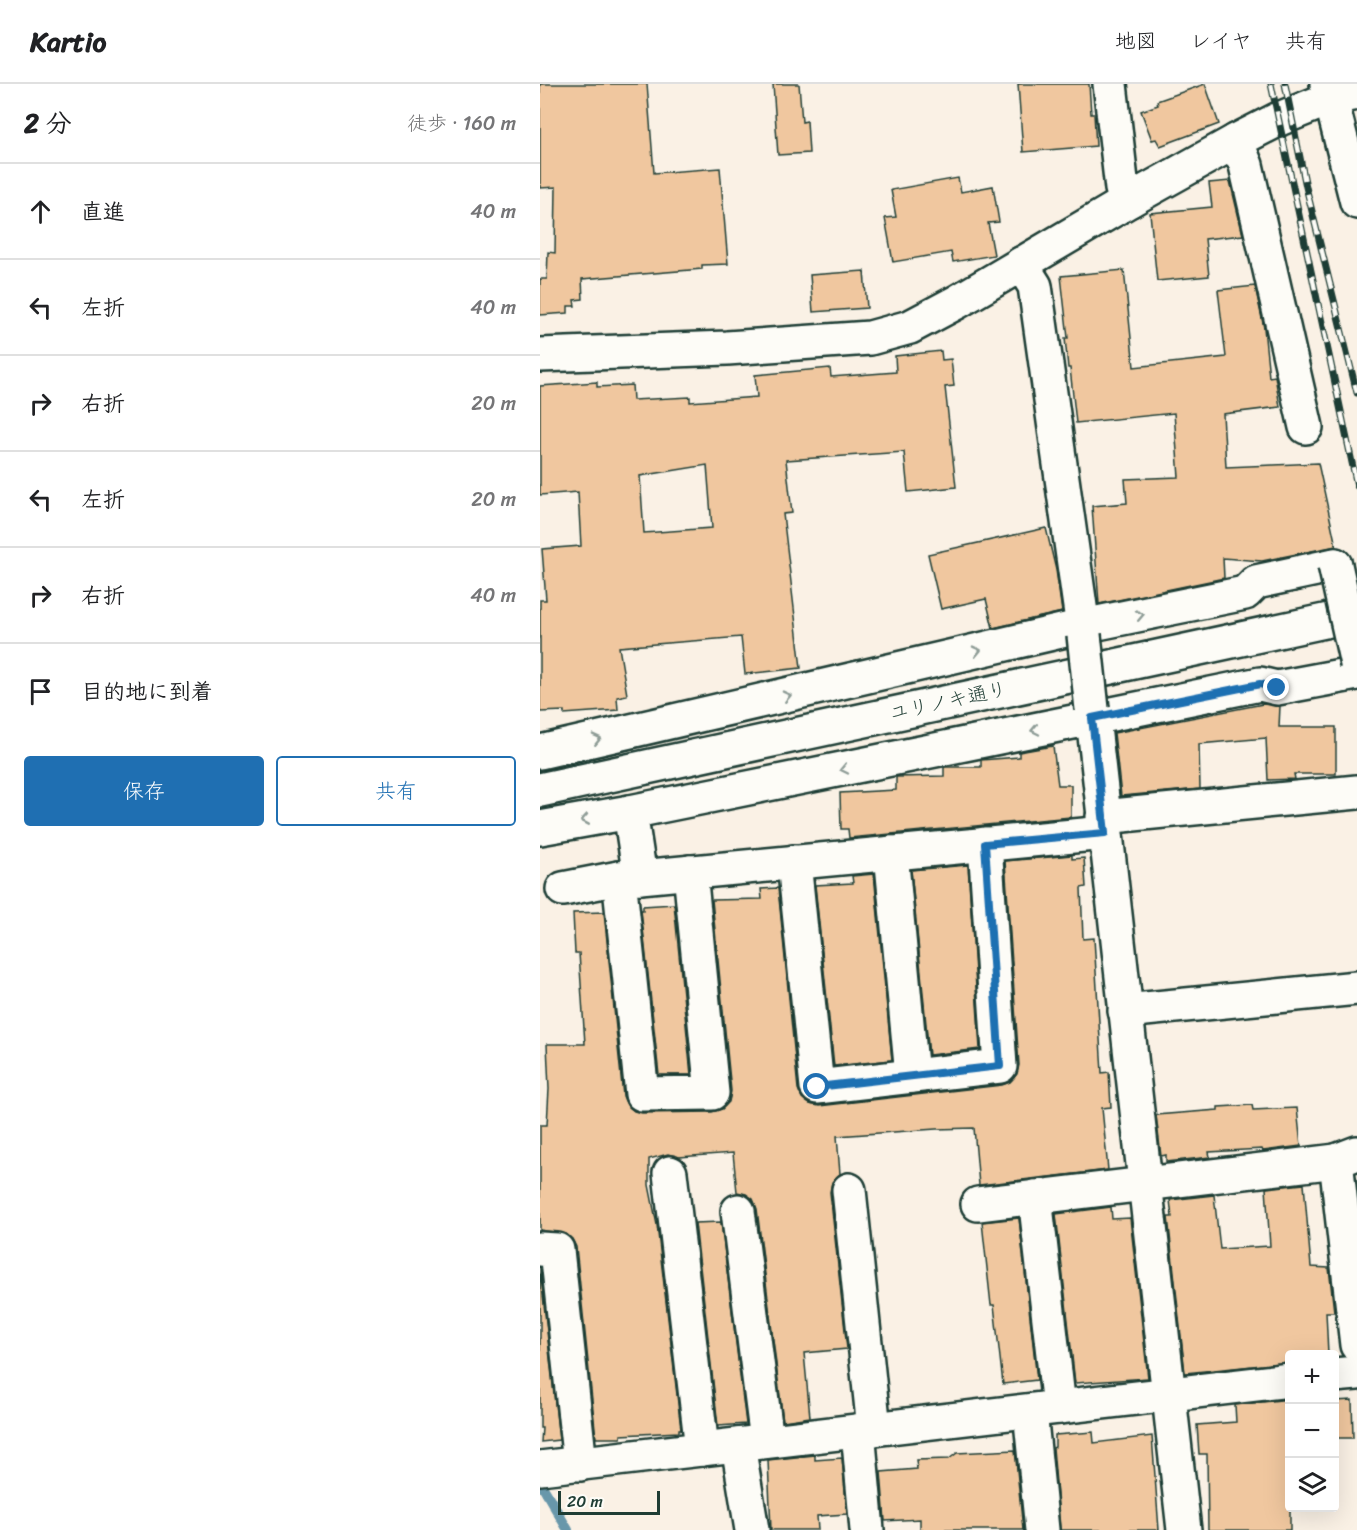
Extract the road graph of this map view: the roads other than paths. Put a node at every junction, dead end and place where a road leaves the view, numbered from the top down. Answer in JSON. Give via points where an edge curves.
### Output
{"nodes":[{"id":1,"x":1110,"y":84,"type":"edge"},
{"id":2,"x":1338,"y":92,"type":"edge"},
{"id":3,"x":1236,"y":141,"type":"junction"},
{"id":4,"x":1130,"y":200,"type":"junction"},
{"id":5,"x":1357,"y":202,"type":"edge"},
{"id":6,"x":1021,"y":264,"type":"junction"},
{"id":7,"x":540,"y":355,"type":"edge"},
{"id":8,"x":1306,"y":427,"type":"dead end"},
{"id":9,"x":1357,"y":614,"type":"edge"},
{"id":10,"x":1083,"y":631,"type":"junction"},
{"id":11,"x":1357,"y":664,"type":"edge"},
{"id":12,"x":1357,"y":673,"type":"edge"},
{"id":13,"x":1092,"y":714,"type":"junction"},
{"id":14,"x":540,"y":752,"type":"edge"},
{"id":15,"x":540,"y":790,"type":"edge"},
{"id":16,"x":1357,"y":792,"type":"edge"},
{"id":17,"x":630,"y":812,"type":"junction"},
{"id":18,"x":1104,"y":825,"type":"junction"},
{"id":19,"x":540,"y":828,"type":"edge"},
{"id":20,"x":985,"y":844,"type":"junction"},
{"id":21,"x":891,"y":853,"type":"junction"},
{"id":22,"x":794,"y":862,"type":"junction"},
{"id":23,"x":690,"y":872,"type":"junction"},
{"id":24,"x":629,"y":878,"type":"junction"},
{"id":25,"x":563,"y":889,"type":"dead end"},
{"id":26,"x":1357,"y":988,"type":"edge"},
{"id":27,"x":1125,"y":1011,"type":"junction"},
{"id":28,"x":912,"y":1076,"type":"junction"},
{"id":29,"x":1346,"y":1157,"type":"edge"},
{"id":30,"x":670,"y":1173,"type":"dead end"},
{"id":31,"x":1145,"y":1183,"type":"junction"},
{"id":32,"x":849,"y":1190,"type":"dead end"},
{"id":33,"x":1035,"y":1197,"type":"junction"},
{"id":34,"x":978,"y":1204,"type":"dead end"},
{"id":35,"x":738,"y":1211,"type":"dead end"},
{"id":36,"x":540,"y":1249,"type":"edge"},
{"id":37,"x":1357,"y":1345,"type":"edge"},
{"id":38,"x":1357,"y":1373,"type":"edge"},
{"id":39,"x":1339,"y":1375,"type":"edge"},
{"id":40,"x":1285,"y":1381,"type":"edge"},
{"id":41,"x":1169,"y":1394,"type":"junction"},
{"id":42,"x":1045,"y":1409,"type":"junction"},
{"id":43,"x":866,"y":1430,"type":"junction"},
{"id":44,"x":753,"y":1443,"type":"junction"},
{"id":45,"x":702,"y":1449,"type":"junction"},
{"id":46,"x":580,"y":1464,"type":"junction"},
{"id":47,"x":540,"y":1468,"type":"edge"},
{"id":48,"x":752,"y":1530,"type":"edge"},
{"id":49,"x":867,"y":1530,"type":"edge"},
{"id":50,"x":1042,"y":1530,"type":"edge"},
{"id":51,"x":1184,"y":1530,"type":"edge"}],
"edges":[{"from":1,"to":4,"type":"street","via":[[1122,189]]},
{"from":2,"to":3,"type":"street"},
{"from":2,"to":5,"type":"street"},
{"from":3,"to":4,"type":"street"},
{"from":3,"to":8,"type":"street","via":[[1246,165]]},
{"from":4,"to":6,"type":"street"},
{"from":6,"to":7,"type":"street","via":[[910,327],[870,338]]},
{"from":6,"to":10,"type":"street","via":[[1035,286]]},
{"from":9,"to":15,"type":"street","name":"ユリノキ通り"},
{"from":10,"to":11,"type":"street","one_way":true,"bridge":true,"via":[[1245,593],[1256,582],[1335,565]]},
{"from":10,"to":13,"type":"street","bridge":true},
{"from":14,"to":10,"type":"street","one_way":true},
{"from":12,"to":13,"type":"street","via":[[1277,688],[1260,684]]},
{"from":13,"to":17,"type":"street","one_way":true},
{"from":13,"to":18,"type":"street"},
{"from":16,"to":18,"type":"street"},
{"from":17,"to":19,"type":"street","one_way":true},
{"from":17,"to":24,"type":"street"},
{"from":18,"to":20,"type":"street"},
{"from":18,"to":27,"type":"street"},
{"from":20,"to":21,"type":"street"},
{"from":20,"to":28,"type":"street","via":[[1000,1066]]},
{"from":21,"to":22,"type":"street"},
{"from":21,"to":28,"type":"street"},
{"from":22,"to":23,"type":"street"},
{"from":22,"to":28,"type":"street","via":[[817,1087]]},
{"from":23,"to":24,"type":"street"},
{"from":23,"to":24,"type":"street","via":[[712,1093],[642,1094]]},
{"from":24,"to":25,"type":"street"},
{"from":26,"to":27,"type":"street"},
{"from":27,"to":31,"type":"street"},
{"from":29,"to":31,"type":"street"},
{"from":29,"to":37,"type":"street"},
{"from":30,"to":45,"type":"street"},
{"from":31,"to":33,"type":"street"},
{"from":31,"to":41,"type":"street"},
{"from":32,"to":43,"type":"street"},
{"from":33,"to":34,"type":"street"},
{"from":33,"to":42,"type":"street"},
{"from":35,"to":44,"type":"street"},
{"from":36,"to":46,"type":"street","via":[[557,1250]]},
{"from":38,"to":39,"type":"street"},
{"from":40,"to":41,"type":"street"},
{"from":41,"to":42,"type":"street"},
{"from":41,"to":51,"type":"street"},
{"from":42,"to":43,"type":"street"},
{"from":42,"to":50,"type":"street"},
{"from":43,"to":44,"type":"street"},
{"from":43,"to":49,"type":"street"},
{"from":44,"to":45,"type":"street"},
{"from":44,"to":48,"type":"street"},
{"from":45,"to":46,"type":"street"},
{"from":46,"to":47,"type":"street"}]}
